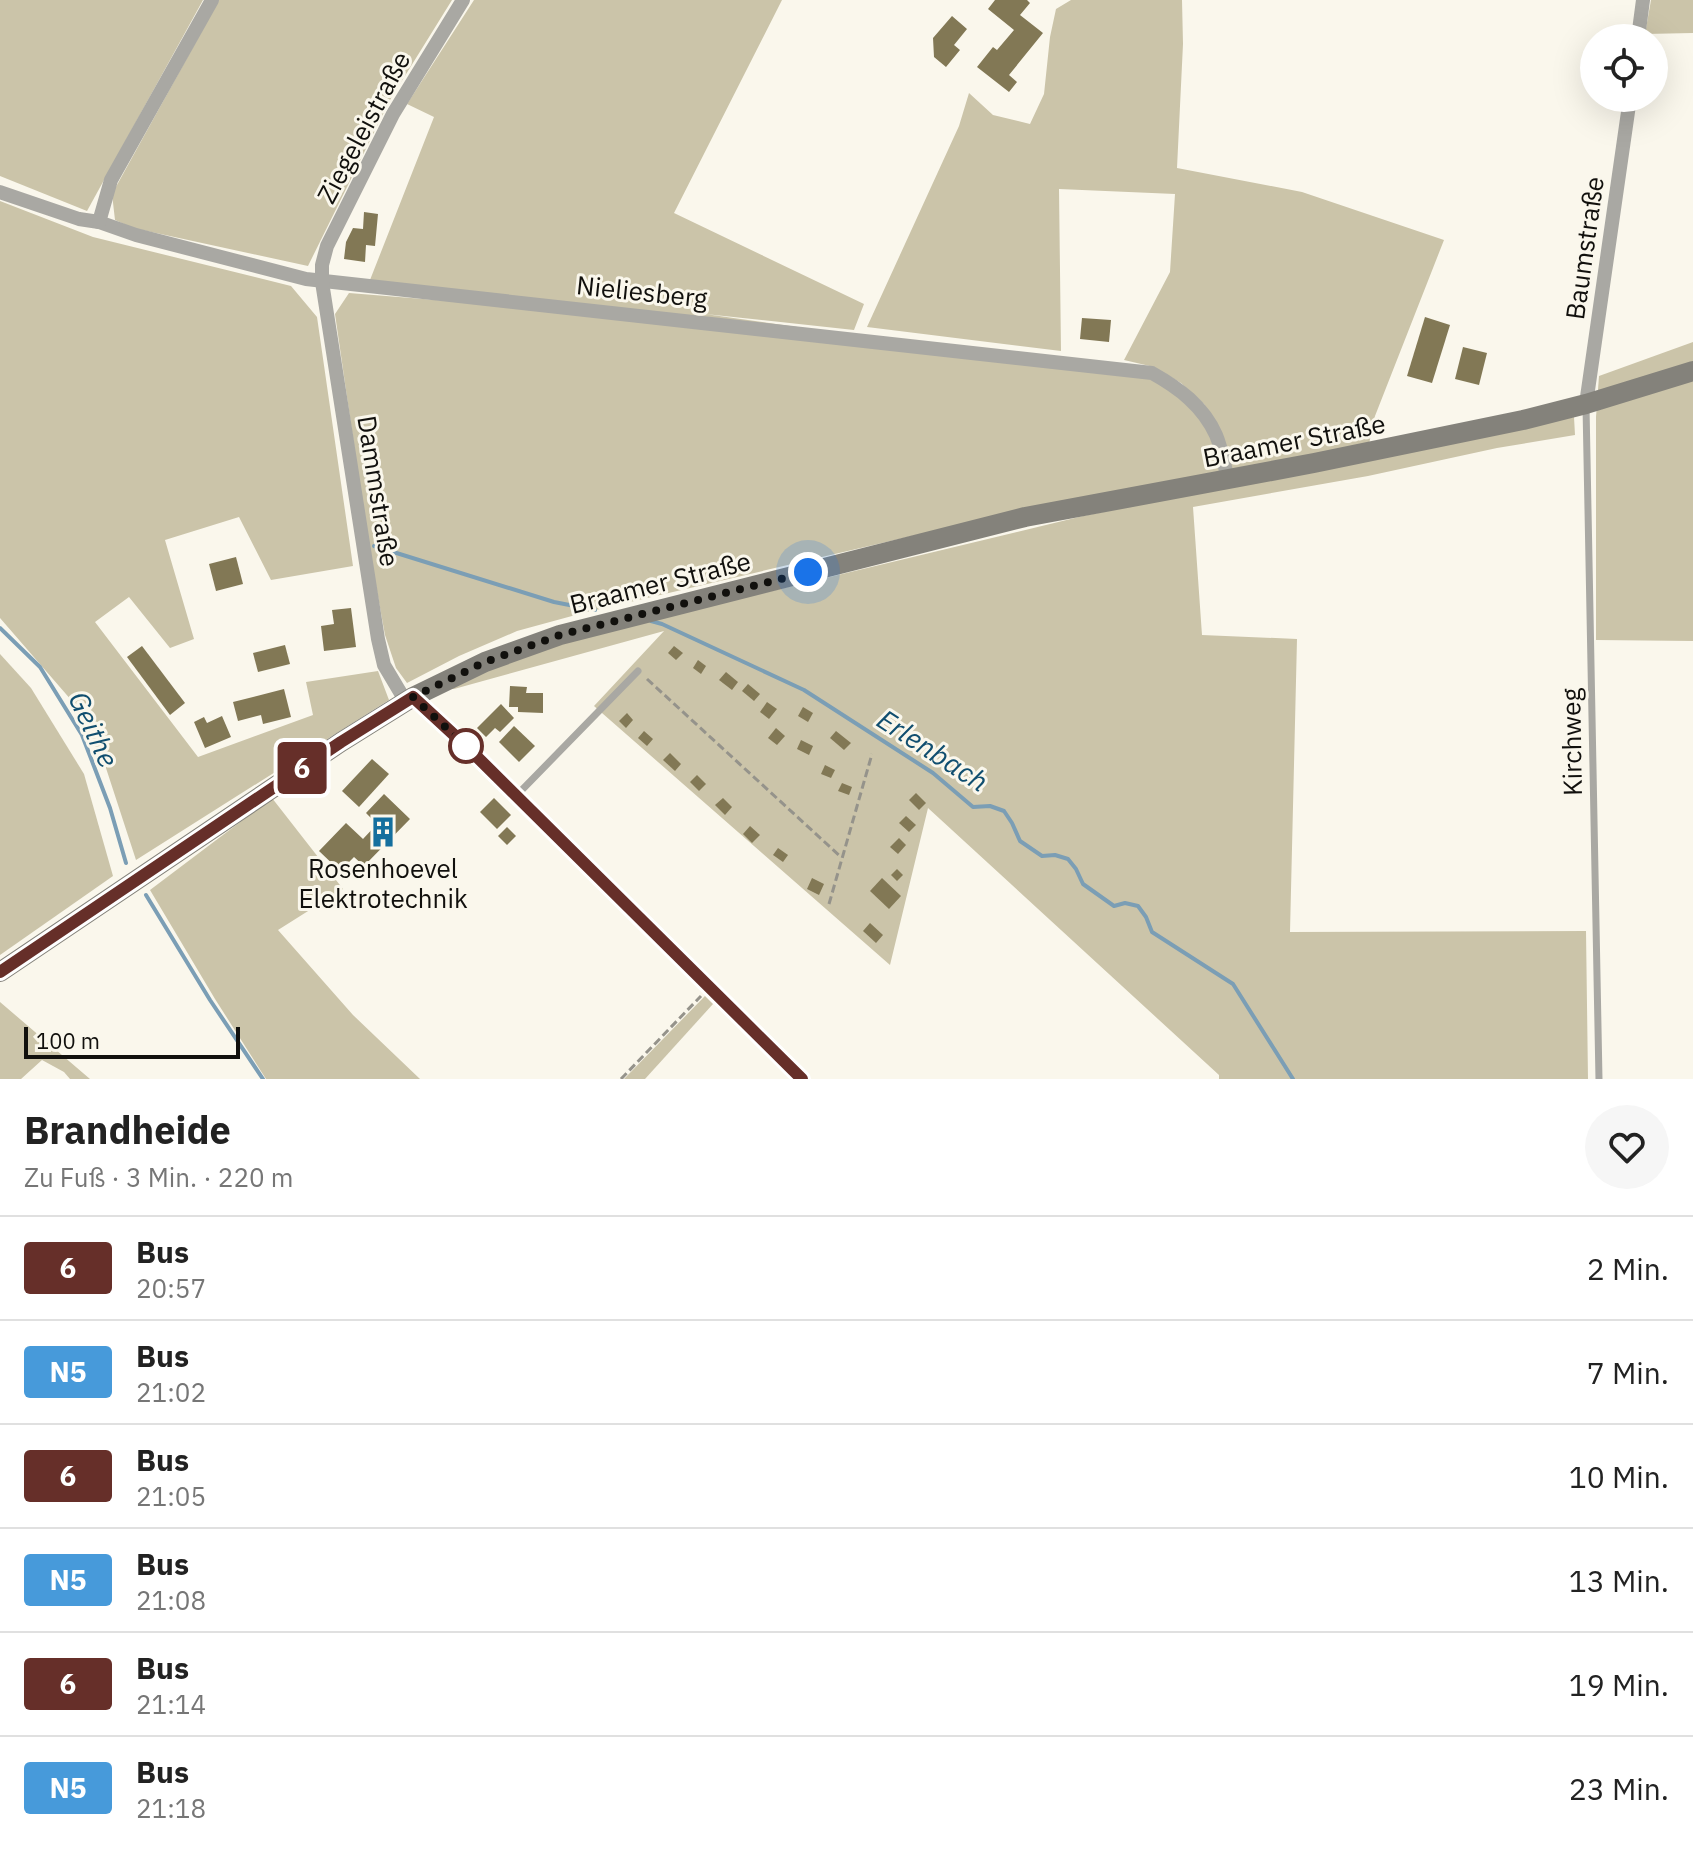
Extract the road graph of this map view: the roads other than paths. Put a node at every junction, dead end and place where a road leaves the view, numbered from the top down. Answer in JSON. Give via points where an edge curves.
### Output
{"nodes":[{"id":1,"x":212,"y":0,"type":"edge"},
{"id":2,"x":463,"y":0,"type":"edge"},
{"id":3,"x":1643,"y":0,"type":"edge"},
{"id":4,"x":1640,"y":24,"type":"edge"},
{"id":5,"x":1628,"y":112,"type":"edge"},
{"id":6,"x":0,"y":192,"type":"edge"},
{"id":7,"x":99,"y":222,"type":"junction"},
{"id":8,"x":322,"y":282,"type":"junction"},
{"id":9,"x":1693,"y":371,"type":"edge"},
{"id":10,"x":1586,"y":404,"type":"junction"},
{"id":11,"x":1228,"y":479,"type":"junction"},
{"id":12,"x":638,"y":671,"type":"road end"},
{"id":13,"x":410,"y":700,"type":"junction"},
{"id":14,"x":516,"y":796,"type":"junction"},
{"id":15,"x":0,"y":972,"type":"edge"},
{"id":16,"x":802,"y":1079,"type":"edge"},
{"id":17,"x":1599,"y":1079,"type":"edge"}],
"edges":[{"from":1,"to":7,"type":"street","via":[[111,180]]},
{"from":2,"to":8,"type":"street","name":"Ziegeleistraße","via":[[393,114],[327,246]]},
{"from":3,"to":4,"type":"street"},
{"from":5,"to":10,"type":"street","name":"Baumstraße"},
{"from":6,"to":7,"type":"street","name":"Nieliesberg"},
{"from":7,"to":8,"type":"street","name":"Nieliesberg"},
{"from":8,"to":11,"type":"street","name":"Nieliesberg","via":[[1152,373],[1199,407],[1216,436]]},
{"from":8,"to":13,"type":"street","name":"Dammstraße","via":[[378,639],[384,665]]},
{"from":9,"to":10,"type":"street","name":"Braamer Straße"},
{"from":10,"to":11,"type":"street","name":"Braamer Straße"},
{"from":10,"to":17,"type":"lane","name":"Kirchweg"},
{"from":11,"to":13,"type":"street","name":"Braamer Straße","via":[[1025,517],[560,635],[485,662]]},
{"from":12,"to":14,"type":"lane"},
{"from":13,"to":14,"type":"street","name":"Dammstraße"},
{"from":13,"to":15,"type":"street","name":"Braamer Straße"},
{"from":14,"to":16,"type":"street","name":"Dammstraße"}]}
